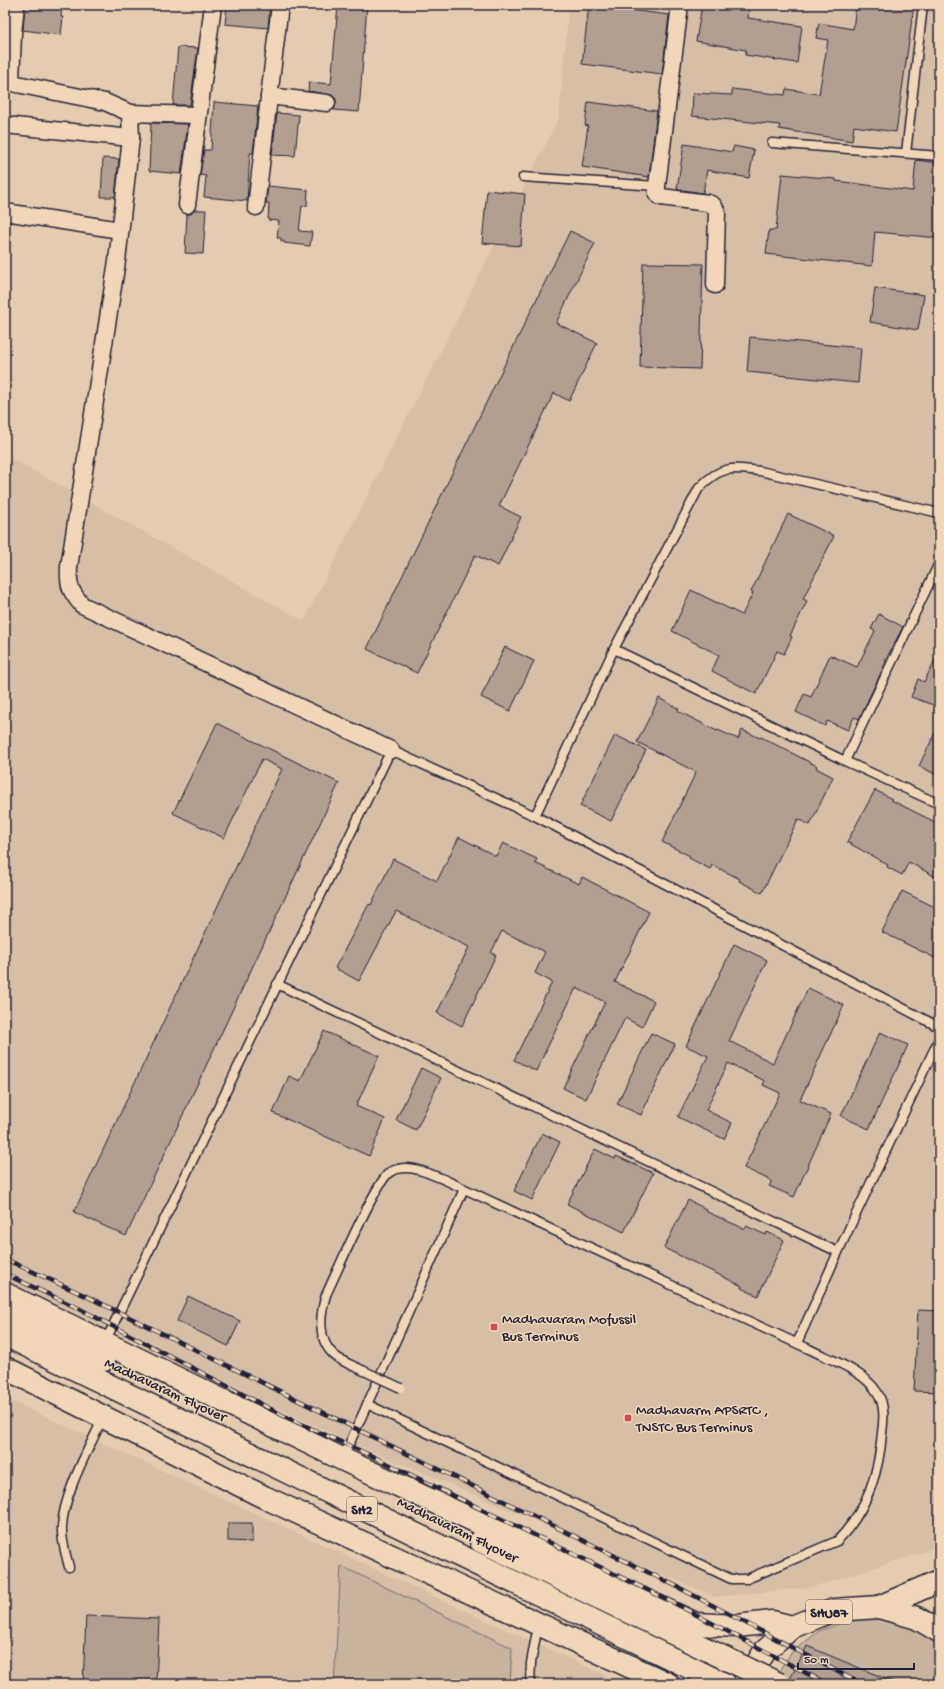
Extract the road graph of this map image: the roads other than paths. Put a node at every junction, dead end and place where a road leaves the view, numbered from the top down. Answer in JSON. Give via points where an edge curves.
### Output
{"nodes":[{"id":1,"x":16,"y":5,"type":"edge"},
{"id":2,"x":213,"y":5,"type":"edge"},
{"id":3,"x":280,"y":5,"type":"edge"},
{"id":4,"x":680,"y":5,"type":"edge"},
{"id":5,"x":923,"y":5,"type":"edge"},
{"id":6,"x":9,"y":33,"type":"edge"},
{"id":7,"x":269,"y":96,"type":"junction"},
{"id":8,"x":327,"y":102,"type":"dead end"},
{"id":9,"x":130,"y":113,"type":"junction"},
{"id":10,"x":198,"y":115,"type":"junction"},
{"id":11,"x":5,"y":125,"type":"edge"},
{"id":12,"x":132,"y":138,"type":"junction"},
{"id":13,"x":772,"y":143,"type":"dead end"},
{"id":14,"x":906,"y":153,"type":"junction"},
{"id":15,"x":939,"y":156,"type":"edge"},
{"id":16,"x":523,"y":177,"type":"dead end"},
{"id":17,"x":657,"y":186,"type":"junction"},
{"id":18,"x":187,"y":205,"type":"dead end"},
{"id":19,"x":256,"y":206,"type":"dead end"},
{"id":20,"x":5,"y":212,"type":"edge"},
{"id":21,"x":120,"y":230,"type":"junction"},
{"id":22,"x":715,"y":285,"type":"dead end"},
{"id":23,"x":939,"y":514,"type":"edge"},
{"id":24,"x":939,"y":563,"type":"edge"},
{"id":25,"x":614,"y":648,"type":"junction"},
{"id":26,"x":391,"y":750,"type":"junction"},
{"id":27,"x":845,"y":761,"type":"junction"},
{"id":28,"x":938,"y":802,"type":"edge"},
{"id":29,"x":535,"y":816,"type":"junction"},
{"id":30,"x":277,"y":984,"type":"junction"},
{"id":31,"x":939,"y":1027,"type":"edge"},
{"id":32,"x":939,"y":1039,"type":"edge"},
{"id":33,"x":464,"y":1189,"type":"junction"},
{"id":34,"x":838,"y":1252,"type":"junction"},
{"id":35,"x":5,"y":1294,"type":"edge"},
{"id":36,"x":5,"y":1314,"type":"edge"},
{"id":37,"x":5,"y":1335,"type":"edge"},
{"id":38,"x":797,"y":1343,"type":"junction"},
{"id":39,"x":104,"y":1344,"type":"junction"},
{"id":40,"x":5,"y":1368,"type":"edge"},
{"id":41,"x":401,"y":1388,"type":"dead end"},
{"id":42,"x":367,"y":1404,"type":"junction"},
{"id":43,"x":103,"y":1418,"type":"junction"},
{"id":44,"x":342,"y":1459,"type":"junction"},
{"id":45,"x":69,"y":1567,"type":"dead end"},
{"id":46,"x":939,"y":1582,"type":"edge"},
{"id":47,"x":879,"y":1607,"type":"junction"},
{"id":48,"x":538,"y":1624,"type":"junction"},
{"id":49,"x":792,"y":1628,"type":"junction"},
{"id":50,"x":939,"y":1632,"type":"edge"},
{"id":51,"x":530,"y":1684,"type":"edge"},
{"id":52,"x":668,"y":1684,"type":"edge"},
{"id":53,"x":724,"y":1684,"type":"edge"},
{"id":54,"x":744,"y":1684,"type":"edge"},
{"id":55,"x":779,"y":1684,"type":"edge"}],
"edges":[{"from":1,"to":6,"type":"street"},
{"from":2,"to":10,"type":"street"},
{"from":3,"to":7,"type":"street"},
{"from":4,"to":17,"type":"street"},
{"from":5,"to":14,"type":"lane"},
{"from":6,"to":9,"type":"street","via":[[11,81],[105,102]]},
{"from":7,"to":8,"type":"street"},
{"from":7,"to":19,"type":"street"},
{"from":9,"to":10,"type":"street"},
{"from":9,"to":12,"type":"street"},
{"from":10,"to":18,"type":"street"},
{"from":11,"to":12,"type":"street"},
{"from":12,"to":21,"type":"street"},
{"from":13,"to":14,"type":"lane"},
{"from":14,"to":15,"type":"lane"},
{"from":16,"to":17,"type":"lane"},
{"from":17,"to":22,"type":"street","via":[[661,197],[713,205],[717,212]]},
{"from":20,"to":21,"type":"street"},
{"from":21,"to":26,"type":"street","via":[[69,567],[72,594],[82,605]]},
{"from":23,"to":25,"type":"lane","via":[[760,471],[725,469],[710,476],[699,488]]},
{"from":24,"to":27,"type":"lane"},
{"from":25,"to":27,"type":"lane"},
{"from":25,"to":29,"type":"lane"},
{"from":26,"to":29,"type":"lane"},
{"from":26,"to":30,"type":"lane"},
{"from":27,"to":28,"type":"lane"},
{"from":29,"to":31,"type":"lane"},
{"from":30,"to":34,"type":"lane"},
{"from":30,"to":39,"type":"lane"},
{"from":32,"to":34,"type":"lane"},
{"from":33,"to":38,"type":"lane"},
{"from":33,"to":41,"type":"lane","bridge":true,"via":[[411,1168],[390,1172],[379,1184],[326,1294],[322,1307],[322,1334],[325,1344],[334,1355],[344,1361]]},
{"from":33,"to":42,"type":"lane"},
{"from":34,"to":38,"type":"lane"},
{"from":35,"to":39,"type":"main road"},
{"from":36,"to":55,"type":"main road","name":"Madhavaram Flyover","number":"SH2","bridge":true,"via":[[159,1385]]},
{"from":37,"to":53,"type":"main road","name":"Madhavaram Flyover","number":"SH2"},
{"from":38,"to":42,"type":"lane","via":[[856,1372],[876,1391],[882,1403],[883,1420],[881,1452],[876,1475],[860,1510],[848,1530],[837,1541],[741,1580],[723,1576]]},
{"from":39,"to":44,"type":"main road"},
{"from":40,"to":43,"type":"main road"},
{"from":42,"to":44,"type":"lane"},
{"from":43,"to":45,"type":"lane","via":[[64,1508],[61,1529]]},
{"from":43,"to":48,"type":"main road","via":[[264,1497]]},
{"from":44,"to":49,"type":"main road","via":[[696,1624],[737,1626],[772,1622]]},
{"from":46,"to":47,"type":"main road","number":"SHU87"},
{"from":47,"to":49,"type":"main road","number":"SHU87","via":[[834,1610]]},
{"from":47,"to":50,"type":"main road","number":"SHU87","via":[[917,1618]]},
{"from":48,"to":51,"type":"lane"},
{"from":48,"to":52,"type":"main road"},
{"from":49,"to":54,"type":"main road","number":"SHU87","via":[[765,1651]]}]}
